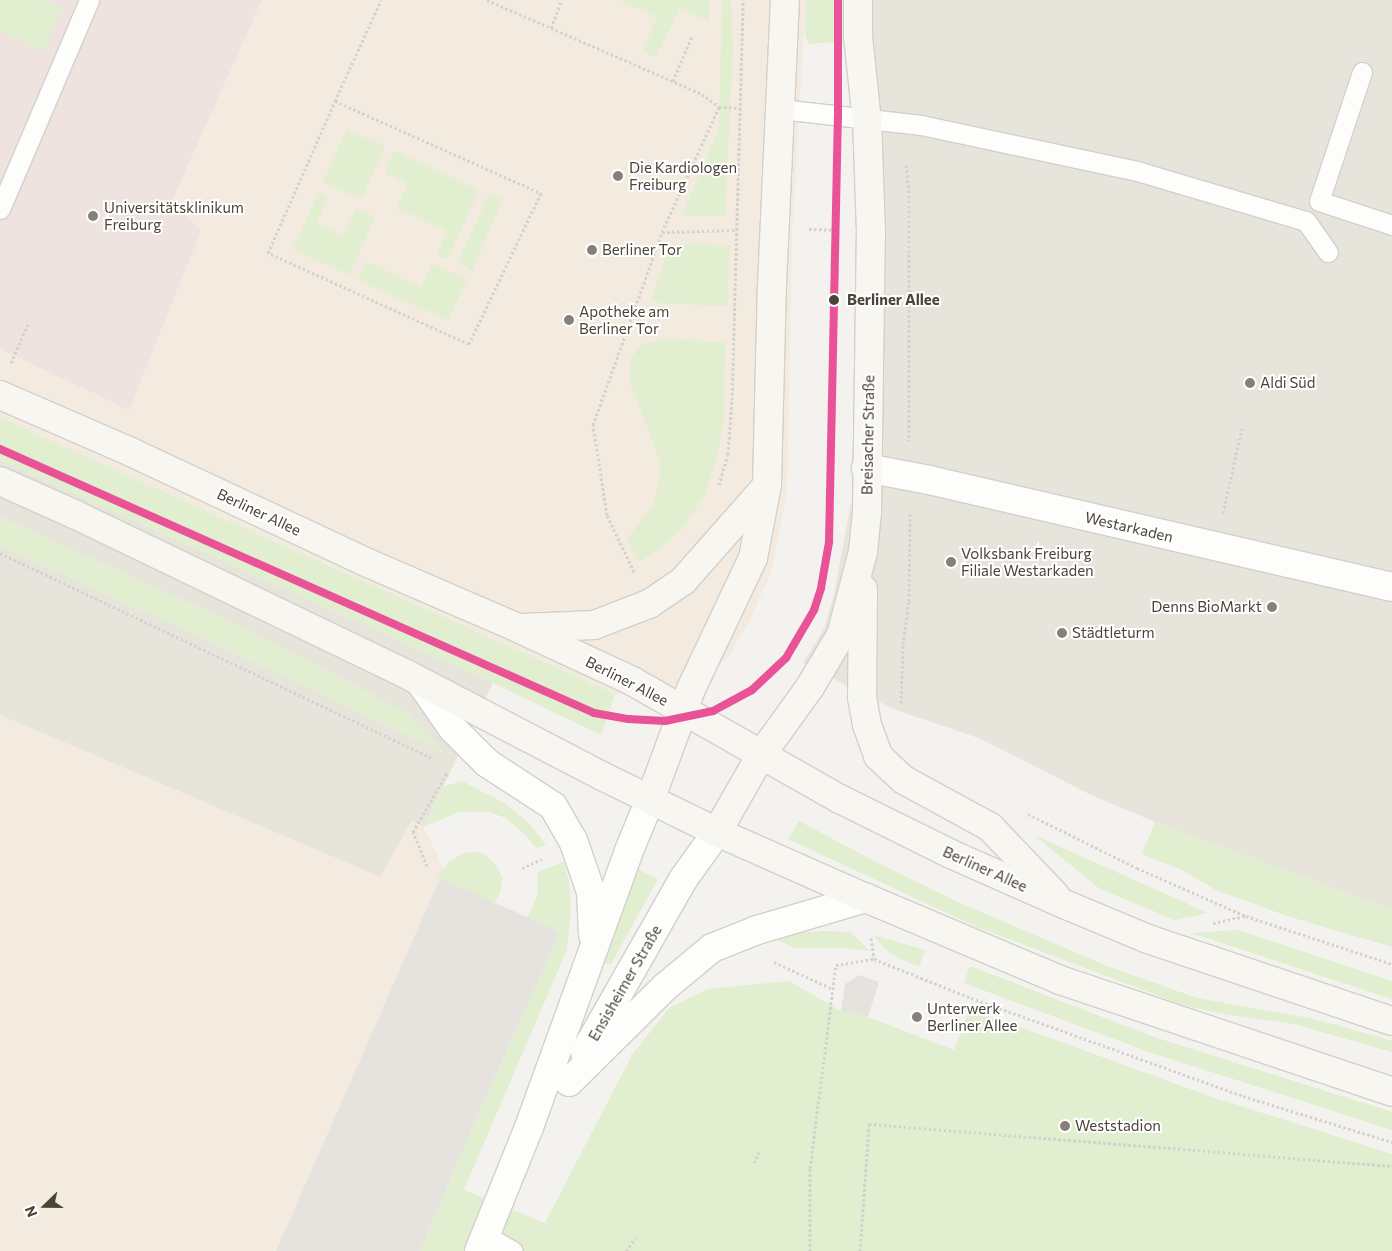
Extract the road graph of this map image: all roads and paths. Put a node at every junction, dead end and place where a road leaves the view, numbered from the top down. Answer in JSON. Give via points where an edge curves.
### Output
{"nodes":[{"id":1,"x":89,"y":0,"type":"edge"},
{"id":2,"x":381,"y":0,"type":"edge"},
{"id":3,"x":487,"y":0,"type":"edge"},
{"id":4,"x":562,"y":0,"type":"edge"},
{"id":5,"x":743,"y":0,"type":"edge"},
{"id":6,"x":786,"y":0,"type":"edge"},
{"id":7,"x":858,"y":0,"type":"edge"},
{"id":8,"x":551,"y":28,"type":"junction"},
{"id":9,"x":692,"y":36,"type":"dead end"},
{"id":10,"x":1362,"y":72,"type":"dead end"},
{"id":11,"x":673,"y":81,"type":"junction"},
{"id":12,"x":335,"y":101,"type":"junction"},
{"id":13,"x":719,"y":107,"type":"junction"},
{"id":14,"x":741,"y":108,"type":"junction"},
{"id":15,"x":781,"y":109,"type":"junction"},
{"id":16,"x":867,"y":120,"type":"junction"},
{"id":17,"x":0,"y":209,"type":"edge"},
{"id":18,"x":1392,"y":225,"type":"edge"},
{"id":19,"x":736,"y":230,"type":"junction"},
{"id":20,"x":774,"y":230,"type":"junction"},
{"id":21,"x":662,"y":232,"type":"junction"},
{"id":22,"x":871,"y":233,"type":"junction"},
{"id":23,"x":1328,"y":252,"type":"dead end"},
{"id":24,"x":29,"y":322,"type":"dead end"},
{"id":25,"x":9,"y":366,"type":"dead end"},
{"id":26,"x":0,"y":395,"type":"edge"},
{"id":27,"x":1242,"y":428,"type":"dead end"},
{"id":28,"x":866,"y":468,"type":"junction"},
{"id":29,"x":909,"y":476,"type":"junction"},
{"id":30,"x":0,"y":481,"type":"edge"},
{"id":31,"x":767,"y":485,"type":"junction"},
{"id":32,"x":718,"y":491,"type":"dead end"},
{"id":33,"x":1215,"y":546,"type":"junction"},
{"id":34,"x":863,"y":552,"type":"junction"},
{"id":35,"x":0,"y":553,"type":"edge"},
{"id":36,"x":1392,"y":587,"type":"edge"},
{"id":37,"x":649,"y":604,"type":"junction"},
{"id":38,"x":518,"y":628,"type":"junction"},
{"id":39,"x":421,"y":683,"type":"junction"},
{"id":40,"x":901,"y":709,"type":"dead end"},
{"id":41,"x":682,"y":710,"type":"junction"},
{"id":42,"x":761,"y":754,"type":"junction"},
{"id":43,"x":432,"y":759,"type":"dead end"},
{"id":44,"x":450,"y":768,"type":"dead end"},
{"id":45,"x":650,"y":800,"type":"junction"},
{"id":46,"x":1024,"y":812,"type":"dead end"},
{"id":47,"x":716,"y":832,"type":"junction"},
{"id":48,"x":548,"y":856,"type":"dead end"},
{"id":49,"x":427,"y":866,"type":"dead end"},
{"id":50,"x":522,"y":868,"type":"dead end"},
{"id":51,"x":866,"y":898,"type":"junction"},
{"id":52,"x":1064,"y":904,"type":"junction"},
{"id":53,"x":757,"y":930,"type":"junction"},
{"id":54,"x":594,"y":947,"type":"junction"},
{"id":55,"x":1392,"y":964,"type":"edge"},
{"id":56,"x":833,"y":989,"type":"junction"},
{"id":57,"x":1392,"y":1021,"type":"edge"},
{"id":58,"x":569,"y":1082,"type":"junction"},
{"id":59,"x":1392,"y":1092,"type":"edge"},
{"id":60,"x":528,"y":1130,"type":"junction"},
{"id":61,"x":1392,"y":1142,"type":"edge"},
{"id":62,"x":759,"y":1152,"type":"dead end"},
{"id":63,"x":754,"y":1163,"type":"dead end"},
{"id":64,"x":1392,"y":1166,"type":"edge"},
{"id":65,"x":635,"y":1238,"type":"dead end"},
{"id":66,"x":482,"y":1243,"type":"edge"},
{"id":67,"x":513,"y":1251,"type":"edge"},
{"id":68,"x":626,"y":1251,"type":"edge"},
{"id":69,"x":810,"y":1251,"type":"edge"},
{"id":70,"x":860,"y":1251,"type":"edge"}],
"edges":[{"from":1,"to":17,"type":"lane"},
{"from":2,"to":12,"type":"path"},
{"from":3,"to":8,"type":"path"},
{"from":4,"to":8,"type":"path"},
{"from":5,"to":14,"type":"path"},
{"from":6,"to":15,"type":"main road"},
{"from":7,"to":16,"type":"main road","name":"Breisacher Straße","via":[[858,37]]},
{"from":8,"to":11,"type":"path"},
{"from":9,"to":11,"type":"path"},
{"from":10,"to":18,"type":"lane","via":[[1320,200]]},
{"from":11,"to":13,"type":"path","via":[[702,94]]},
{"from":12,"to":12,"type":"path","via":[[268,253],[470,344],[541,193]]},
{"from":13,"to":14,"type":"path"},
{"from":13,"to":21,"type":"path"},
{"from":14,"to":19,"type":"path"},
{"from":15,"to":16,"type":"lane"},
{"from":15,"to":20,"type":"main road"},
{"from":16,"to":22,"type":"main road","name":"Breisacher Straße"},
{"from":16,"to":23,"type":"lane","via":[[921,126],[1137,171],[1306,221]]},
{"from":19,"to":21,"type":"path"},
{"from":19,"to":32,"type":"path","via":[[728,454]]},
{"from":20,"to":22,"type":"path"},
{"from":20,"to":31,"type":"main road"},
{"from":21,"to":37,"type":"path","via":[[593,425],[608,515]]},
{"from":22,"to":28,"type":"main road","name":"Breisacher Straße"},
{"from":24,"to":25,"type":"path"},
{"from":26,"to":38,"type":"main road","name":"Berliner Allee"},
{"from":27,"to":33,"type":"path"},
{"from":28,"to":29,"type":"street","name":"Westarkaden"},
{"from":28,"to":34,"type":"main road","name":"Breisacher Straße","via":[[867,512]]},
{"from":29,"to":33,"type":"street","name":"Westarkaden"},
{"from":29,"to":40,"type":"path","via":[[909,601],[903,644]]},
{"from":30,"to":39,"type":"main road"},
{"from":31,"to":37,"type":"main road","via":[[683,582]]},
{"from":31,"to":41,"type":"main road","via":[[754,558]]},
{"from":33,"to":36,"type":"street","name":"Westarkaden"},
{"from":34,"to":42,"type":"main road","name":"Breisacher Straße","via":[[841,635],[810,687]]},
{"from":34,"to":52,"type":"main road","via":[[862,697],[867,725],[878,756],[904,780],[990,827]]},
{"from":35,"to":43,"type":"path"},
{"from":37,"to":38,"type":"main road","via":[[594,625]]},
{"from":38,"to":41,"type":"main road","name":"Berliner Allee","via":[[632,681]]},
{"from":39,"to":45,"type":"main road"},
{"from":39,"to":54,"type":"street","name":"Ensisheimer Straße","via":[[453,729],[487,763],[553,806],[574,840],[591,892]]},
{"from":41,"to":42,"type":"main road","name":"Berliner Allee"},
{"from":41,"to":45,"type":"main road","name":"Ensisheimer Straße"},
{"from":42,"to":47,"type":"main road","name":"Breisacher Straße"},
{"from":42,"to":52,"type":"main road","name":"Berliner Allee","via":[[866,812]]},
{"from":44,"to":49,"type":"path","via":[[413,832]]},
{"from":45,"to":47,"type":"main road"},
{"from":45,"to":54,"type":"street","name":"Ensisheimer Straße"},
{"from":46,"to":55,"type":"path","via":[[1137,868],[1246,916]]},
{"from":47,"to":51,"type":"main road"},
{"from":47,"to":58,"type":"street","name":"Ensisheimer Straße","via":[[684,878]]},
{"from":48,"to":50,"type":"path"},
{"from":51,"to":53,"type":"street"},
{"from":51,"to":59,"type":"main road","via":[[1060,980]]},
{"from":52,"to":57,"type":"main road","name":"Berliner Allee","via":[[1148,939]]},
{"from":53,"to":56,"type":"path","via":[[768,959]]},
{"from":53,"to":58,"type":"street","via":[[712,948],[665,987]]},
{"from":54,"to":60,"type":"street","name":"Ensisheimer Straße"},
{"from":56,"to":61,"type":"path","via":[[836,965],[874,959],[971,998],[1243,1096]]},
{"from":56,"to":69,"type":"path","via":[[810,1168]]},
{"from":58,"to":60,"type":"street","name":"Ensisheimer Straße"},
{"from":60,"to":66,"type":"street","name":"Ensisheimer Straße"},
{"from":62,"to":63,"type":"path"},
{"from":64,"to":70,"type":"path","via":[[869,1124]]},
{"from":65,"to":68,"type":"path"},
{"from":66,"to":67,"type":"lane"}]}
